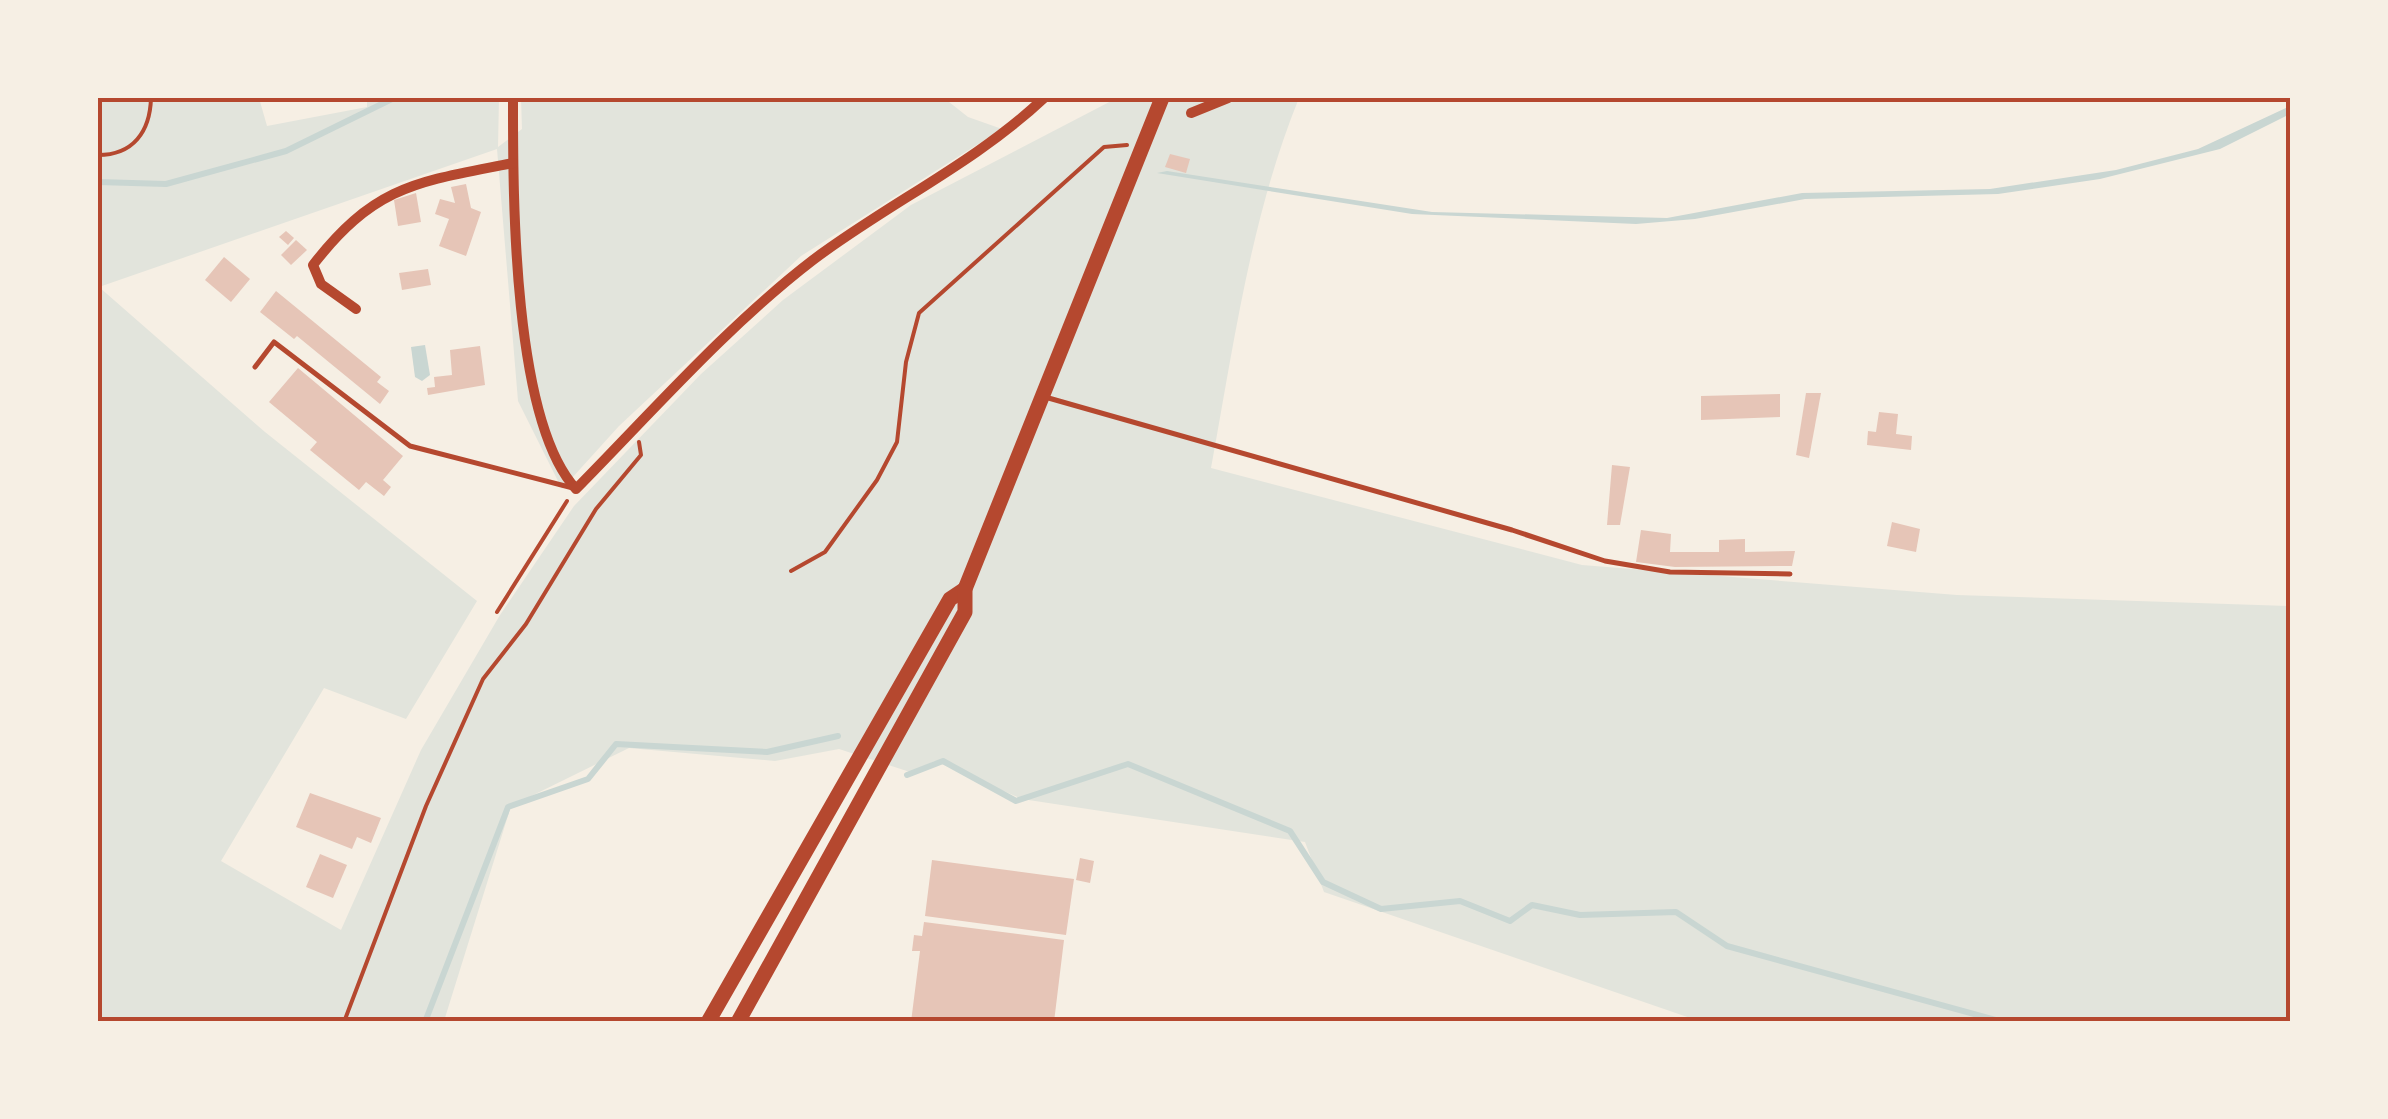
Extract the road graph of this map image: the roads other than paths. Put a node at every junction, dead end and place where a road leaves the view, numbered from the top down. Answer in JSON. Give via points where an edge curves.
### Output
{"nodes":[{"id":1,"x":514,"y":98,"type":"edge"},
{"id":2,"x":1044,"y":98,"type":"edge"},
{"id":3,"x":1162,"y":98,"type":"edge"},
{"id":4,"x":1228,"y":98,"type":"edge"},
{"id":5,"x":1191,"y":114,"type":"dead end"},
{"id":6,"x":513,"y":163,"type":"junction"},
{"id":7,"x":356,"y":310,"type":"dead end"},
{"id":8,"x":255,"y":367,"type":"dead end"},
{"id":9,"x":1045,"y":397,"type":"junction"},
{"id":10,"x":576,"y":489,"type":"junction"},
{"id":11,"x":1790,"y":574,"type":"dead end"},
{"id":12,"x":966,"y":589,"type":"junction"},
{"id":13,"x":708,"y":1022,"type":"edge"},
{"id":14,"x":738,"y":1022,"type":"edge"}],
"edges":[{"from":1,"to":6,"type":"street"},
{"from":2,"to":10,"type":"street","via":[[1000,139],[811,262]]},
{"from":3,"to":9,"type":"main road"},
{"from":4,"to":5,"type":"street"},
{"from":6,"to":7,"type":"street","via":[[409,186],[369,204],[314,264],[321,284]]},
{"from":6,"to":10,"type":"street","via":[[536,407],[553,459]]},
{"from":8,"to":10,"type":"lane","via":[[274,342],[410,446]]},
{"from":9,"to":11,"type":"lane","via":[[1606,562],[1670,572]]},
{"from":9,"to":12,"type":"main road"},
{"from":12,"to":13,"type":"main road","via":[[950,599]]},
{"from":12,"to":14,"type":"main road","via":[[965,612]]}]}
